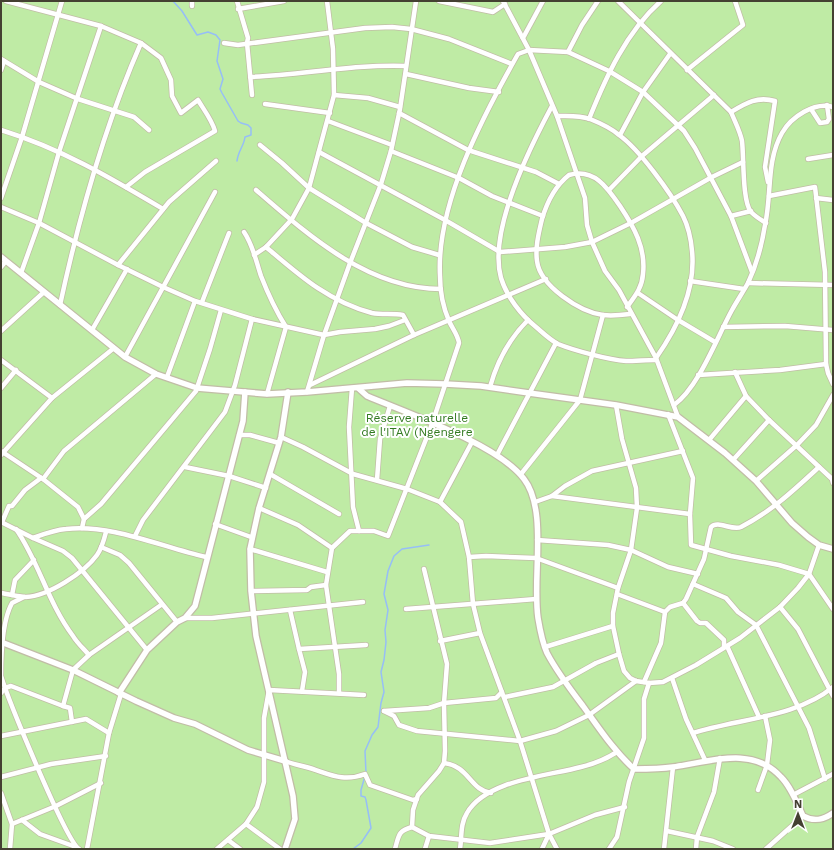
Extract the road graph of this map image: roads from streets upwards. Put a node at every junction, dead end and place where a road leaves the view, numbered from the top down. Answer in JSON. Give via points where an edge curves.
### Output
{"nodes":[{"id":1,"x":6,"y":1,"type":"edge"},
{"id":2,"x":62,"y":1,"type":"edge"},
{"id":3,"x":237,"y":1,"type":"edge"},
{"id":4,"x":284,"y":1,"type":"edge"},
{"id":5,"x":328,"y":1,"type":"edge"},
{"id":6,"x":416,"y":1,"type":"edge"},
{"id":7,"x":440,"y":1,"type":"edge"},
{"id":8,"x":543,"y":1,"type":"edge"},
{"id":9,"x":598,"y":1,"type":"edge"},
{"id":10,"x":618,"y":1,"type":"edge"},
{"id":11,"x":661,"y":1,"type":"edge"},
{"id":12,"x":735,"y":1,"type":"edge"},
{"id":13,"x":504,"y":2,"type":"edge"},
{"id":14,"x":238,"y":9,"type":"junction"},
{"id":15,"x":58,"y":16,"type":"junction"},
{"id":16,"x":640,"y":24,"type":"junction"},
{"id":17,"x":101,"y":26,"type":"junction"},
{"id":18,"x":411,"y":29,"type":"junction"},
{"id":19,"x":331,"y":34,"type":"junction"},
{"id":20,"x":523,"y":38,"type":"junction"},
{"id":21,"x":141,"y":43,"type":"junction"},
{"id":22,"x":247,"y":43,"type":"junction"},
{"id":23,"x":224,"y":44,"type":"dead end"},
{"id":24,"x":529,"y":50,"type":"junction"},
{"id":25,"x":568,"y":52,"type":"junction"},
{"id":26,"x":670,"y":54,"type":"junction"},
{"id":27,"x":3,"y":60,"type":"edge"},
{"id":28,"x":512,"y":64,"type":"junction"},
{"id":29,"x":406,"y":66,"type":"junction"},
{"id":30,"x":334,"y":69,"type":"junction"},
{"id":31,"x":1,"y":70,"type":"edge"},
{"id":32,"x":686,"y":70,"type":"junction"},
{"id":33,"x":609,"y":71,"type":"junction"},
{"id":34,"x":406,"y":74,"type":"junction"},
{"id":35,"x":250,"y":77,"type":"junction"},
{"id":36,"x":38,"y":82,"type":"junction"},
{"id":37,"x":499,"y":92,"type":"junction"},
{"id":38,"x":643,"y":92,"type":"junction"},
{"id":39,"x":252,"y":95,"type":"dead end"},
{"id":40,"x":334,"y":95,"type":"junction"},
{"id":41,"x":714,"y":95,"type":"junction"},
{"id":42,"x":78,"y":98,"type":"junction"},
{"id":43,"x":265,"y":104,"type":"dead end"},
{"id":44,"x":827,"y":105,"type":"junction"},
{"id":45,"x":552,"y":106,"type":"junction"},
{"id":46,"x":400,"y":107,"type":"junction"},
{"id":47,"x":833,"y":107,"type":"edge"},
{"id":48,"x":811,"y":109,"type":"junction"},
{"id":49,"x":114,"y":110,"type":"junction"},
{"id":50,"x":731,"y":112,"type":"junction"},
{"id":51,"x":330,"y":113,"type":"junction"},
{"id":52,"x":399,"y":113,"type":"junction"},
{"id":53,"x":557,"y":116,"type":"junction"},
{"id":54,"x":589,"y":119,"type":"junction"},
{"id":55,"x":328,"y":122,"type":"junction"},
{"id":56,"x":677,"y":125,"type":"junction"},
{"id":57,"x":1,"y":130,"type":"edge"},
{"id":58,"x":149,"y":130,"type":"dead end"},
{"id":59,"x":620,"y":135,"type":"junction"},
{"id":60,"x":22,"y":137,"type":"junction"},
{"id":61,"x":260,"y":145,"type":"dead end"},
{"id":62,"x":392,"y":145,"type":"junction"},
{"id":63,"x":468,"y":150,"type":"junction"},
{"id":64,"x":391,"y":151,"type":"junction"},
{"id":65,"x":59,"y":152,"type":"junction"},
{"id":66,"x":319,"y":152,"type":"junction"},
{"id":67,"x":833,"y":154,"type":"edge"},
{"id":68,"x":642,"y":156,"type":"junction"},
{"id":69,"x":808,"y":159,"type":"dead end"},
{"id":70,"x":216,"y":161,"type":"dead end"},
{"id":71,"x":743,"y":162,"type":"junction"},
{"id":72,"x":522,"y":167,"type":"junction"},
{"id":73,"x":97,"y":170,"type":"junction"},
{"id":74,"x":577,"y":174,"type":"junction"},
{"id":75,"x":712,"y":177,"type":"junction"},
{"id":76,"x":459,"y":178,"type":"junction"},
{"id":77,"x":381,"y":184,"type":"junction"},
{"id":78,"x":559,"y":184,"type":"junction"},
{"id":79,"x":768,"y":186,"type":"junction"},
{"id":80,"x":126,"y":187,"type":"junction"},
{"id":81,"x":309,"y":188,"type":"junction"},
{"id":82,"x":256,"y":190,"type":"dead end"},
{"id":83,"x":609,"y":190,"type":"junction"},
{"id":84,"x":215,"y":192,"type":"dead end"},
{"id":85,"x":769,"y":196,"type":"junction"},
{"id":86,"x":1,"y":198,"type":"edge"},
{"id":87,"x":672,"y":198,"type":"junction"},
{"id":88,"x":816,"y":198,"type":"junction"},
{"id":89,"x":833,"y":200,"type":"edge"},
{"id":90,"x":510,"y":202,"type":"junction"},
{"id":91,"x":1,"y":207,"type":"edge"},
{"id":92,"x":163,"y":209,"type":"junction"},
{"id":93,"x":751,"y":211,"type":"junction"},
{"id":94,"x":543,"y":216,"type":"junction"},
{"id":95,"x":732,"y":216,"type":"junction"},
{"id":96,"x":292,"y":219,"type":"junction"},
{"id":97,"x":446,"y":220,"type":"junction"},
{"id":98,"x":39,"y":223,"type":"junction"},
{"id":99,"x":366,"y":223,"type":"junction"},
{"id":100,"x":631,"y":223,"type":"junction"},
{"id":101,"x":766,"y":224,"type":"junction"},
{"id":102,"x":244,"y":232,"type":"dead end"},
{"id":103,"x":229,"y":233,"type":"dead end"},
{"id":104,"x":74,"y":242,"type":"junction"},
{"id":105,"x":592,"y":242,"type":"junction"},
{"id":106,"x":266,"y":247,"type":"junction"},
{"id":107,"x":537,"y":248,"type":"junction"},
{"id":108,"x":500,"y":252,"type":"junction"},
{"id":109,"x":254,"y":255,"type":"junction"},
{"id":110,"x":439,"y":255,"type":"junction"},
{"id":111,"x":1,"y":257,"type":"edge"},
{"id":112,"x":6,"y":261,"type":"junction"},
{"id":113,"x":350,"y":263,"type":"junction"},
{"id":114,"x":118,"y":266,"type":"junction"},
{"id":115,"x":1,"y":267,"type":"edge"},
{"id":116,"x":127,"y":269,"type":"junction"},
{"id":117,"x":752,"y":272,"type":"junction"},
{"id":118,"x":21,"y":273,"type":"junction"},
{"id":119,"x":546,"y":279,"type":"junction"},
{"id":120,"x":690,"y":281,"type":"junction"},
{"id":121,"x":748,"y":283,"type":"junction"},
{"id":122,"x":833,"y":285,"type":"edge"},
{"id":123,"x":824,"y":286,"type":"junction"},
{"id":124,"x":163,"y":287,"type":"junction"},
{"id":125,"x":441,"y":289,"type":"junction"},
{"id":126,"x":744,"y":289,"type":"junction"},
{"id":127,"x":44,"y":292,"type":"junction"},
{"id":128,"x":638,"y":293,"type":"junction"},
{"id":129,"x":509,"y":295,"type":"junction"},
{"id":130,"x":195,"y":301,"type":"junction"},
{"id":131,"x":337,"y":301,"type":"junction"},
{"id":132,"x":202,"y":302,"type":"junction"},
{"id":133,"x":60,"y":305,"type":"junction"},
{"id":134,"x":627,"y":307,"type":"junction"},
{"id":135,"x":221,"y":310,"type":"junction"},
{"id":136,"x":630,"y":314,"type":"junction"},
{"id":137,"x":603,"y":315,"type":"junction"},
{"id":138,"x":252,"y":319,"type":"junction"},
{"id":139,"x":405,"y":320,"type":"junction"},
{"id":140,"x":448,"y":320,"type":"junction"},
{"id":141,"x":528,"y":320,"type":"junction"},
{"id":142,"x":678,"y":320,"type":"junction"},
{"id":143,"x":286,"y":328,"type":"junction"},
{"id":144,"x":723,"y":328,"type":"junction"},
{"id":145,"x":92,"y":330,"type":"junction"},
{"id":146,"x":833,"y":330,"type":"edge"},
{"id":147,"x":1,"y":331,"type":"edge"},
{"id":148,"x":826,"y":331,"type":"junction"},
{"id":149,"x":324,"y":335,"type":"junction"},
{"id":150,"x":414,"y":335,"type":"junction"},
{"id":151,"x":715,"y":342,"type":"junction"},
{"id":152,"x":556,"y":343,"type":"junction"},
{"id":153,"x":114,"y":348,"type":"junction"},
{"id":154,"x":592,"y":354,"type":"junction"},
{"id":155,"x":125,"y":357,"type":"junction"},
{"id":156,"x":656,"y":359,"type":"junction"},
{"id":157,"x":1,"y":360,"type":"edge"},
{"id":158,"x":826,"y":364,"type":"junction"},
{"id":159,"x":16,"y":370,"type":"junction"},
{"id":160,"x":735,"y":372,"type":"junction"},
{"id":161,"x":156,"y":374,"type":"junction"},
{"id":162,"x":698,"y":375,"type":"junction"},
{"id":163,"x":167,"y":377,"type":"junction"},
{"id":164,"x":445,"y":384,"type":"junction"},
{"id":165,"x":833,"y":384,"type":"edge"},
{"id":166,"x":310,"y":385,"type":"junction"},
{"id":167,"x":490,"y":387,"type":"junction"},
{"id":168,"x":1,"y":388,"type":"edge"},
{"id":169,"x":197,"y":388,"type":"junction"},
{"id":170,"x":355,"y":388,"type":"junction"},
{"id":171,"x":233,"y":392,"type":"junction"},
{"id":172,"x":245,"y":392,"type":"junction"},
{"id":173,"x":288,"y":392,"type":"junction"},
{"id":174,"x":307,"y":392,"type":"junction"},
{"id":175,"x":529,"y":393,"type":"junction"},
{"id":176,"x":267,"y":394,"type":"junction"},
{"id":177,"x":833,"y":395,"type":"edge"},
{"id":178,"x":746,"y":396,"type":"junction"},
{"id":179,"x":52,"y":398,"type":"junction"},
{"id":180,"x":580,"y":400,"type":"junction"},
{"id":181,"x":616,"y":405,"type":"junction"},
{"id":182,"x":674,"y":405,"type":"junction"},
{"id":183,"x":390,"y":406,"type":"junction"},
{"id":184,"x":668,"y":414,"type":"junction"},
{"id":185,"x":678,"y":417,"type":"junction"},
{"id":186,"x":769,"y":420,"type":"junction"},
{"id":187,"x":432,"y":424,"type":"junction"},
{"id":188,"x":239,"y":434,"type":"junction"},
{"id":189,"x":280,"y":440,"type":"junction"},
{"id":190,"x":709,"y":440,"type":"junction"},
{"id":191,"x":472,"y":442,"type":"junction"},
{"id":192,"x":797,"y":445,"type":"junction"},
{"id":193,"x":683,"y":451,"type":"junction"},
{"id":194,"x":2,"y":453,"type":"edge"},
{"id":195,"x":497,"y":455,"type":"junction"},
{"id":196,"x":733,"y":460,"type":"junction"},
{"id":197,"x":630,"y":462,"type":"junction"},
{"id":198,"x":185,"y":467,"type":"junction"},
{"id":199,"x":819,"y":467,"type":"junction"},
{"id":200,"x":270,"y":474,"type":"junction"},
{"id":201,"x":352,"y":474,"type":"junction"},
{"id":202,"x":521,"y":474,"type":"junction"},
{"id":203,"x":229,"y":476,"type":"junction"},
{"id":204,"x":42,"y":478,"type":"junction"},
{"id":205,"x":377,"y":480,"type":"junction"},
{"id":206,"x":833,"y":480,"type":"edge"},
{"id":207,"x":756,"y":481,"type":"junction"},
{"id":208,"x":266,"y":488,"type":"junction"},
{"id":209,"x":407,"y":489,"type":"junction"},
{"id":210,"x":552,"y":496,"type":"junction"},
{"id":211,"x":440,"y":502,"type":"junction"},
{"id":212,"x":535,"y":502,"type":"junction"},
{"id":213,"x":778,"y":505,"type":"junction"},
{"id":214,"x":259,"y":508,"type":"junction"},
{"id":215,"x":637,"y":508,"type":"junction"},
{"id":216,"x":339,"y":514,"type":"dead end"},
{"id":217,"x":690,"y":514,"type":"junction"},
{"id":218,"x":84,"y":519,"type":"junction"},
{"id":219,"x":2,"y":522,"type":"edge"},
{"id":220,"x":215,"y":524,"type":"junction"},
{"id":221,"x":82,"y":528,"type":"junction"},
{"id":222,"x":16,"y":529,"type":"junction"},
{"id":223,"x":360,"y":531,"type":"junction"},
{"id":224,"x":106,"y":532,"type":"junction"},
{"id":225,"x":135,"y":536,"type":"junction"},
{"id":226,"x":251,"y":537,"type":"junction"},
{"id":227,"x":33,"y":538,"type":"junction"},
{"id":228,"x":537,"y":540,"type":"junction"},
{"id":229,"x":819,"y":545,"type":"junction"},
{"id":230,"x":101,"y":547,"type":"junction"},
{"id":231,"x":250,"y":548,"type":"junction"},
{"id":232,"x":332,"y":548,"type":"junction"},
{"id":233,"x":833,"y":549,"type":"edge"},
{"id":234,"x":632,"y":550,"type":"junction"},
{"id":235,"x":707,"y":550,"type":"junction"},
{"id":236,"x":206,"y":557,"type":"junction"},
{"id":237,"x":470,"y":557,"type":"junction"},
{"id":238,"x":536,"y":558,"type":"junction"},
{"id":239,"x":34,"y":560,"type":"junction"},
{"id":240,"x":424,"y":569,"type":"dead end"},
{"id":241,"x":82,"y":570,"type":"junction"},
{"id":242,"x":327,"y":572,"type":"junction"},
{"id":243,"x":698,"y":574,"type":"junction"},
{"id":244,"x":809,"y":574,"type":"junction"},
{"id":245,"x":694,"y":584,"type":"junction"},
{"id":246,"x":326,"y":585,"type":"junction"},
{"id":247,"x":618,"y":588,"type":"junction"},
{"id":248,"x":49,"y":591,"type":"junction"},
{"id":249,"x":251,"y":591,"type":"junction"},
{"id":250,"x":1,"y":593,"type":"edge"},
{"id":251,"x":617,"y":594,"type":"junction"},
{"id":252,"x":12,"y":595,"type":"junction"},
{"id":253,"x":24,"y":597,"type":"junction"},
{"id":254,"x":536,"y":599,"type":"junction"},
{"id":255,"x":363,"y":602,"type":"dead end"},
{"id":256,"x":683,"y":603,"type":"junction"},
{"id":257,"x":473,"y":604,"type":"junction"},
{"id":258,"x":162,"y":605,"type":"junction"},
{"id":259,"x":328,"y":606,"type":"junction"},
{"id":260,"x":434,"y":606,"type":"junction"},
{"id":261,"x":780,"y":606,"type":"junction"},
{"id":262,"x":406,"y":609,"type":"dead end"},
{"id":263,"x":833,"y":609,"type":"edge"},
{"id":264,"x":290,"y":610,"type":"junction"},
{"id":265,"x":665,"y":612,"type":"junction"},
{"id":266,"x":254,"y":614,"type":"junction"},
{"id":267,"x":185,"y":618,"type":"junction"},
{"id":268,"x":177,"y":622,"type":"junction"},
{"id":269,"x":756,"y":625,"type":"junction"},
{"id":270,"x":613,"y":626,"type":"junction"},
{"id":271,"x":129,"y":629,"type":"junction"},
{"id":272,"x":480,"y":632,"type":"junction"},
{"id":273,"x":440,"y":641,"type":"junction"},
{"id":274,"x":2,"y":642,"type":"edge"},
{"id":275,"x":366,"y":645,"type":"dead end"},
{"id":276,"x":333,"y":646,"type":"junction"},
{"id":277,"x":545,"y":647,"type":"junction"},
{"id":278,"x":726,"y":647,"type":"junction"},
{"id":279,"x":299,"y":649,"type":"junction"},
{"id":280,"x":147,"y":650,"type":"junction"},
{"id":281,"x":618,"y":654,"type":"junction"},
{"id":282,"x":89,"y":655,"type":"junction"},
{"id":283,"x":74,"y":670,"type":"junction"},
{"id":284,"x":672,"y":678,"type":"junction"},
{"id":285,"x":565,"y":681,"type":"junction"},
{"id":286,"x":636,"y":681,"type":"junction"},
{"id":287,"x":644,"y":682,"type":"junction"},
{"id":288,"x":649,"y":683,"type":"junction"},
{"id":289,"x":5,"y":688,"type":"junction"},
{"id":290,"x":831,"y":688,"type":"edge"},
{"id":291,"x":269,"y":690,"type":"junction"},
{"id":292,"x":302,"y":691,"type":"junction"},
{"id":293,"x":1,"y":693,"type":"edge"},
{"id":294,"x":120,"y":693,"type":"junction"},
{"id":295,"x":339,"y":693,"type":"junction"},
{"id":296,"x":503,"y":694,"type":"junction"},
{"id":297,"x":364,"y":695,"type":"dead end"},
{"id":298,"x":833,"y":696,"type":"edge"},
{"id":299,"x":444,"y":703,"type":"junction"},
{"id":300,"x":63,"y":706,"type":"junction"},
{"id":301,"x":798,"y":706,"type":"junction"},
{"id":302,"x":590,"y":715,"type":"junction"},
{"id":303,"x":765,"y":716,"type":"junction"},
{"id":304,"x":758,"y":717,"type":"junction"},
{"id":305,"x":72,"y":722,"type":"junction"},
{"id":306,"x":22,"y":731,"type":"junction"},
{"id":307,"x":109,"y":732,"type":"junction"},
{"id":308,"x":445,"y":733,"type":"junction"},
{"id":309,"x":694,"y":733,"type":"junction"},
{"id":310,"x":1,"y":736,"type":"edge"},
{"id":311,"x":520,"y":741,"type":"junction"},
{"id":312,"x":618,"y":752,"type":"junction"},
{"id":313,"x":106,"y":756,"type":"junction"},
{"id":314,"x":264,"y":756,"type":"junction"},
{"id":315,"x":720,"y":758,"type":"junction"},
{"id":316,"x":705,"y":760,"type":"junction"},
{"id":317,"x":285,"y":761,"type":"junction"},
{"id":318,"x":444,"y":763,"type":"junction"},
{"id":319,"x":767,"y":765,"type":"junction"},
{"id":320,"x":673,"y":767,"type":"junction"},
{"id":321,"x":39,"y":768,"type":"junction"},
{"id":322,"x":634,"y":769,"type":"junction"},
{"id":323,"x":833,"y":774,"type":"edge"},
{"id":324,"x":1,"y":777,"type":"edge"},
{"id":325,"x":532,"y":778,"type":"junction"},
{"id":326,"x":825,"y":779,"type":"junction"},
{"id":327,"x":101,"y":783,"type":"junction"},
{"id":328,"x":758,"y":790,"type":"dead end"},
{"id":329,"x":1,"y":793,"type":"edge"},
{"id":330,"x":491,"y":793,"type":"junction"},
{"id":331,"x":793,"y":795,"type":"junction"},
{"id":332,"x":417,"y":799,"type":"junction"},
{"id":333,"x":56,"y":806,"type":"junction"},
{"id":334,"x":625,"y":807,"type":"junction"},
{"id":335,"x":833,"y":813,"type":"edge"},
{"id":336,"x":803,"y":816,"type":"junction"},
{"id":337,"x":22,"y":820,"type":"junction"},
{"id":338,"x":12,"y":824,"type":"junction"},
{"id":339,"x":246,"y":824,"type":"junction"},
{"id":340,"x":412,"y":827,"type":"junction"},
{"id":341,"x":667,"y":831,"type":"junction"},
{"id":342,"x":549,"y":834,"type":"junction"},
{"id":343,"x":429,"y":836,"type":"junction"},
{"id":344,"x":697,"y":837,"type":"junction"},
{"id":345,"x":461,"y":838,"type":"junction"},
{"id":346,"x":228,"y":840,"type":"junction"},
{"id":347,"x":77,"y":848,"type":"edge"},
{"id":348,"x":726,"y":848,"type":"edge"},
{"id":349,"x":10,"y":849,"type":"edge"},
{"id":350,"x":87,"y":849,"type":"edge"},
{"id":351,"x":217,"y":849,"type":"edge"},
{"id":352,"x":240,"y":849,"type":"edge"},
{"id":353,"x":280,"y":849,"type":"edge"},
{"id":354,"x":285,"y":849,"type":"edge"},
{"id":355,"x":395,"y":849,"type":"edge"},
{"id":356,"x":425,"y":849,"type":"edge"},
{"id":357,"x":460,"y":849,"type":"edge"},
{"id":358,"x":542,"y":849,"type":"edge"},
{"id":359,"x":557,"y":849,"type":"edge"},
{"id":360,"x":609,"y":849,"type":"edge"},
{"id":361,"x":664,"y":849,"type":"edge"},
{"id":362,"x":696,"y":849,"type":"edge"},
{"id":363,"x":733,"y":849,"type":"edge"},
{"id":364,"x":766,"y":849,"type":"edge"}],
"edges":[{"from":1,"to":15,"type":"street"},
{"from":2,"to":15,"type":"street"},
{"from":3,"to":14,"type":"street"},
{"from":4,"to":14,"type":"street"},
{"from":5,"to":19,"type":"street"},
{"from":6,"to":18,"type":"street"},
{"from":7,"to":13,"type":"street","via":[[493,12]]},
{"from":8,"to":20,"type":"street"},
{"from":9,"to":25,"type":"street"},
{"from":10,"to":16,"type":"street"},
{"from":11,"to":16,"type":"street"},
{"from":12,"to":32,"type":"street","via":[[743,25]]},
{"from":13,"to":20,"type":"street"},
{"from":14,"to":22,"type":"street","via":[[248,38]]},
{"from":15,"to":17,"type":"street"},
{"from":15,"to":36,"type":"street"},
{"from":16,"to":26,"type":"street"},
{"from":16,"to":33,"type":"street"},
{"from":17,"to":21,"type":"street"},
{"from":17,"to":42,"type":"street"},
{"from":18,"to":19,"type":"street","via":[[365,28]]},
{"from":18,"to":28,"type":"street","via":[[449,39]]},
{"from":18,"to":29,"type":"street"},
{"from":19,"to":22,"type":"street"},
{"from":19,"to":30,"type":"street"},
{"from":20,"to":24,"type":"street"},
{"from":21,"to":49,"type":"street"},
{"from":21,"to":80,"type":"street","via":[[161,58],[171,80],[172,96],[181,113],[198,100],[215,131],[145,172]]},
{"from":22,"to":23,"type":"street"},
{"from":22,"to":35,"type":"street"},
{"from":24,"to":25,"type":"street"},
{"from":24,"to":28,"type":"street","via":[[518,54]]},
{"from":24,"to":45,"type":"street"},
{"from":25,"to":33,"type":"street"},
{"from":26,"to":32,"type":"street"},
{"from":26,"to":38,"type":"street"},
{"from":27,"to":31,"type":"street"},
{"from":27,"to":36,"type":"street"},
{"from":28,"to":37,"type":"street"},
{"from":29,"to":30,"type":"street","via":[[378,65]]},
{"from":29,"to":34,"type":"street"},
{"from":30,"to":35,"type":"street"},
{"from":30,"to":40,"type":"street"},
{"from":32,"to":41,"type":"street"},
{"from":33,"to":38,"type":"street"},
{"from":33,"to":54,"type":"street"},
{"from":34,"to":37,"type":"street"},
{"from":34,"to":46,"type":"street"},
{"from":35,"to":39,"type":"street"},
{"from":36,"to":42,"type":"street"},
{"from":36,"to":60,"type":"street"},
{"from":37,"to":63,"type":"street"},
{"from":38,"to":56,"type":"street"},
{"from":38,"to":59,"type":"street"},
{"from":40,"to":46,"type":"street","via":[[368,98]]},
{"from":40,"to":51,"type":"street"},
{"from":41,"to":50,"type":"street"},
{"from":41,"to":56,"type":"street"},
{"from":42,"to":49,"type":"street"},
{"from":42,"to":65,"type":"street"},
{"from":43,"to":51,"type":"street"},
{"from":44,"to":47,"type":"street"},
{"from":44,"to":48,"type":"street"},
{"from":44,"to":48,"type":"street","via":[[829,119],[823,123],[820,123]]},
{"from":45,"to":53,"type":"street"},
{"from":45,"to":72,"type":"street"},
{"from":46,"to":52,"type":"street"},
{"from":48,"to":79,"type":"street","via":[[793,119],[782,132],[774,151]]},
{"from":49,"to":58,"type":"street","via":[[134,117]]},
{"from":49,"to":73,"type":"street"},
{"from":50,"to":71,"type":"street","via":[[740,135]]},
{"from":50,"to":79,"type":"street","via":[[747,102],[758,99],[775,101],[765,167]]},
{"from":51,"to":55,"type":"street"},
{"from":52,"to":62,"type":"street"},
{"from":52,"to":63,"type":"street"},
{"from":53,"to":54,"type":"street"},
{"from":53,"to":74,"type":"street"},
{"from":54,"to":59,"type":"street"},
{"from":55,"to":62,"type":"street"},
{"from":55,"to":66,"type":"street"},
{"from":56,"to":68,"type":"street"},
{"from":56,"to":75,"type":"street","via":[[688,137]]},
{"from":57,"to":60,"type":"street"},
{"from":59,"to":68,"type":"street"},
{"from":60,"to":65,"type":"street"},
{"from":60,"to":86,"type":"street"},
{"from":61,"to":81,"type":"street"},
{"from":62,"to":64,"type":"street"},
{"from":63,"to":72,"type":"street"},
{"from":63,"to":76,"type":"street"},
{"from":64,"to":76,"type":"street"},
{"from":64,"to":77,"type":"street"},
{"from":65,"to":73,"type":"street"},
{"from":65,"to":98,"type":"street"},
{"from":66,"to":77,"type":"street"},
{"from":66,"to":81,"type":"street"},
{"from":67,"to":69,"type":"street"},
{"from":68,"to":83,"type":"street"},
{"from":68,"to":87,"type":"street"},
{"from":70,"to":92,"type":"street"},
{"from":71,"to":75,"type":"street"},
{"from":71,"to":93,"type":"street","via":[[744,187]]},
{"from":72,"to":78,"type":"street"},
{"from":72,"to":90,"type":"street"},
{"from":73,"to":80,"type":"street"},
{"from":73,"to":104,"type":"street"},
{"from":74,"to":78,"type":"street","via":[[569,175]]},
{"from":74,"to":83,"type":"street","via":[[595,177]]},
{"from":74,"to":105,"type":"street","via":[[585,198],[587,225]]},
{"from":75,"to":87,"type":"street"},
{"from":75,"to":95,"type":"street"},
{"from":76,"to":90,"type":"street","via":[[492,196]]},
{"from":76,"to":97,"type":"street"},
{"from":77,"to":97,"type":"street"},
{"from":77,"to":99,"type":"street"},
{"from":78,"to":94,"type":"street"},
{"from":79,"to":85,"type":"street"},
{"from":80,"to":92,"type":"street"},
{"from":81,"to":96,"type":"street"},
{"from":81,"to":99,"type":"street"},
{"from":82,"to":96,"type":"street"},
{"from":83,"to":100,"type":"street"},
{"from":84,"to":124,"type":"street"},
{"from":85,"to":88,"type":"street","via":[[815,187]]},
{"from":85,"to":101,"type":"street"},
{"from":87,"to":100,"type":"street"},
{"from":87,"to":120,"type":"street","via":[[689,232],[692,251]]},
{"from":88,"to":89,"type":"street"},
{"from":88,"to":123,"type":"street","via":[[825,272]]},
{"from":90,"to":94,"type":"street"},
{"from":90,"to":108,"type":"street","via":[[504,221]]},
{"from":91,"to":98,"type":"street"},
{"from":92,"to":114,"type":"street"},
{"from":93,"to":95,"type":"street"},
{"from":93,"to":101,"type":"street"},
{"from":94,"to":107,"type":"street"},
{"from":95,"to":117,"type":"street"},
{"from":96,"to":106,"type":"street"},
{"from":96,"to":113,"type":"street"},
{"from":97,"to":108,"type":"street"},
{"from":97,"to":110,"type":"street"},
{"from":98,"to":104,"type":"street"},
{"from":98,"to":118,"type":"street"},
{"from":99,"to":110,"type":"street","via":[[412,247]]},
{"from":99,"to":113,"type":"street"},
{"from":100,"to":105,"type":"street"},
{"from":100,"to":128,"type":"street","via":[[643,255],[643,274]]},
{"from":101,"to":117,"type":"street"},
{"from":102,"to":109,"type":"street"},
{"from":103,"to":132,"type":"street"},
{"from":104,"to":114,"type":"street"},
{"from":104,"to":133,"type":"street"},
{"from":105,"to":107,"type":"street","via":[[565,247]]},
{"from":105,"to":134,"type":"street","via":[[605,271],[619,290]]},
{"from":106,"to":109,"type":"street"},
{"from":106,"to":131,"type":"street","via":[[306,282]]},
{"from":107,"to":108,"type":"street"},
{"from":107,"to":119,"type":"street","via":[[537,262]]},
{"from":108,"to":129,"type":"street","via":[[501,278]]},
{"from":109,"to":143,"type":"street"},
{"from":110,"to":125,"type":"street"},
{"from":111,"to":112,"type":"street"},
{"from":112,"to":115,"type":"street"},
{"from":112,"to":118,"type":"street"},
{"from":113,"to":125,"type":"street","via":[[401,284]]},
{"from":113,"to":131,"type":"street"},
{"from":114,"to":116,"type":"street"},
{"from":116,"to":124,"type":"street"},
{"from":116,"to":145,"type":"street"},
{"from":117,"to":121,"type":"street"},
{"from":118,"to":127,"type":"street"},
{"from":119,"to":129,"type":"street"},
{"from":119,"to":137,"type":"street","via":[[559,294],[572,303]]},
{"from":120,"to":126,"type":"street"},
{"from":120,"to":142,"type":"street"},
{"from":121,"to":123,"type":"street"},
{"from":121,"to":126,"type":"street"},
{"from":122,"to":123,"type":"street"},
{"from":123,"to":148,"type":"street"},
{"from":124,"to":130,"type":"street"},
{"from":124,"to":155,"type":"street"},
{"from":125,"to":140,"type":"street"},
{"from":126,"to":144,"type":"street"},
{"from":127,"to":133,"type":"street"},
{"from":127,"to":147,"type":"street"},
{"from":128,"to":134,"type":"street"},
{"from":128,"to":142,"type":"street"},
{"from":129,"to":140,"type":"street"},
{"from":129,"to":141,"type":"street"},
{"from":130,"to":132,"type":"street"},
{"from":130,"to":163,"type":"street"},
{"from":131,"to":139,"type":"street","via":[[374,313],[400,315]]},
{"from":131,"to":149,"type":"street"},
{"from":132,"to":135,"type":"street"},
{"from":133,"to":145,"type":"street"},
{"from":134,"to":136,"type":"street"},
{"from":135,"to":138,"type":"street"},
{"from":135,"to":169,"type":"street"},
{"from":136,"to":137,"type":"street"},
{"from":136,"to":156,"type":"street"},
{"from":137,"to":154,"type":"street"},
{"from":138,"to":143,"type":"street"},
{"from":138,"to":171,"type":"street"},
{"from":139,"to":149,"type":"street","via":[[375,329]]},
{"from":139,"to":150,"type":"street"},
{"from":140,"to":150,"type":"street"},
{"from":140,"to":164,"type":"street","via":[[458,343]]},
{"from":141,"to":152,"type":"street"},
{"from":141,"to":167,"type":"street","via":[[508,345],[494,372]]},
{"from":142,"to":151,"type":"street"},
{"from":142,"to":156,"type":"street","via":[[671,337]]},
{"from":143,"to":149,"type":"street"},
{"from":143,"to":176,"type":"street"},
{"from":144,"to":148,"type":"street","via":[[785,326]]},
{"from":144,"to":151,"type":"street"},
{"from":145,"to":153,"type":"street"},
{"from":146,"to":148,"type":"street"},
{"from":148,"to":158,"type":"street"},
{"from":149,"to":166,"type":"street"},
{"from":150,"to":166,"type":"street"},
{"from":151,"to":162,"type":"street"},
{"from":152,"to":154,"type":"street"},
{"from":152,"to":175,"type":"street"},
{"from":153,"to":155,"type":"street"},
{"from":153,"to":179,"type":"street"},
{"from":154,"to":156,"type":"street","via":[[625,361]]},
{"from":154,"to":180,"type":"street"},
{"from":155,"to":161,"type":"street"},
{"from":156,"to":182,"type":"street"},
{"from":157,"to":159,"type":"street"},
{"from":158,"to":160,"type":"street"},
{"from":158,"to":165,"type":"street"},
{"from":159,"to":168,"type":"street"},
{"from":159,"to":179,"type":"street"},
{"from":160,"to":162,"type":"street"},
{"from":160,"to":178,"type":"street"},
{"from":161,"to":163,"type":"street"},
{"from":161,"to":204,"type":"street","via":[[64,450]]},
{"from":162,"to":182,"type":"street","via":[[687,392]]},
{"from":163,"to":169,"type":"street"},
{"from":164,"to":167,"type":"street"},
{"from":164,"to":170,"type":"street","via":[[407,383]]},
{"from":164,"to":187,"type":"street"},
{"from":166,"to":174,"type":"street"},
{"from":167,"to":175,"type":"street"},
{"from":169,"to":171,"type":"street"},
{"from":169,"to":218,"type":"street","via":[[101,504]]},
{"from":170,"to":174,"type":"street"},
{"from":170,"to":183,"type":"street"},
{"from":170,"to":201,"type":"street","via":[[349,427]]},
{"from":171,"to":172,"type":"street"},
{"from":171,"to":198,"type":"street","via":[[225,412]]},
{"from":172,"to":176,"type":"street"},
{"from":172,"to":188,"type":"street","via":[[243,421]]},
{"from":173,"to":174,"type":"street"},
{"from":173,"to":176,"type":"street"},
{"from":173,"to":189,"type":"street"},
{"from":175,"to":180,"type":"street"},
{"from":175,"to":195,"type":"street"},
{"from":177,"to":192,"type":"street","via":[[816,425]]},
{"from":178,"to":186,"type":"street"},
{"from":178,"to":190,"type":"street"},
{"from":179,"to":194,"type":"street"},
{"from":180,"to":181,"type":"street"},
{"from":180,"to":202,"type":"street"},
{"from":181,"to":184,"type":"street"},
{"from":181,"to":197,"type":"street","via":[[622,439]]},
{"from":182,"to":185,"type":"street"},
{"from":183,"to":187,"type":"street"},
{"from":183,"to":205,"type":"street","via":[[380,439]]},
{"from":184,"to":185,"type":"street"},
{"from":184,"to":193,"type":"street"},
{"from":185,"to":190,"type":"street"},
{"from":186,"to":192,"type":"street"},
{"from":186,"to":196,"type":"street"},
{"from":187,"to":191,"type":"street"},
{"from":187,"to":209,"type":"street"},
{"from":188,"to":189,"type":"street"},
{"from":188,"to":203,"type":"street"},
{"from":189,"to":200,"type":"street"},
{"from":189,"to":201,"type":"street","via":[[303,447]]},
{"from":190,"to":196,"type":"street"},
{"from":191,"to":195,"type":"street"},
{"from":191,"to":211,"type":"street"},
{"from":192,"to":199,"type":"street"},
{"from":192,"to":207,"type":"street"},
{"from":193,"to":197,"type":"street"},
{"from":193,"to":217,"type":"street","via":[[693,478]]},
{"from":194,"to":204,"type":"street"},
{"from":195,"to":202,"type":"street"},
{"from":196,"to":207,"type":"street"},
{"from":197,"to":210,"type":"street","via":[[592,471]]},
{"from":197,"to":215,"type":"street","via":[[636,481]]},
{"from":198,"to":203,"type":"street"},
{"from":198,"to":225,"type":"street","via":[[143,520]]},
{"from":199,"to":206,"type":"street"},
{"from":199,"to":213,"type":"street"},
{"from":200,"to":208,"type":"street"},
{"from":200,"to":216,"type":"street"},
{"from":201,"to":205,"type":"street"},
{"from":201,"to":223,"type":"street","via":[[353,507]]},
{"from":202,"to":212,"type":"street"},
{"from":203,"to":208,"type":"street"},
{"from":203,"to":220,"type":"street"},
{"from":204,"to":218,"type":"street","via":[[78,507]]},
{"from":204,"to":219,"type":"street","via":[[9,506]]},
{"from":205,"to":209,"type":"street"},
{"from":207,"to":213,"type":"street"},
{"from":208,"to":214,"type":"street"},
{"from":209,"to":211,"type":"street"},
{"from":209,"to":223,"type":"street","via":[[388,536],[374,531]]},
{"from":210,"to":212,"type":"street"},
{"from":210,"to":215,"type":"street"},
{"from":211,"to":237,"type":"street","via":[[461,522]]},
{"from":212,"to":228,"type":"street"},
{"from":213,"to":229,"type":"street","via":[[792,522]]},
{"from":213,"to":235,"type":"street","via":[[738,528],[713,525]]},
{"from":214,"to":226,"type":"street"},
{"from":214,"to":232,"type":"street","via":[[298,526]]},
{"from":215,"to":217,"type":"street"},
{"from":215,"to":234,"type":"street"},
{"from":217,"to":235,"type":"street","via":[[691,545]]},
{"from":218,"to":221,"type":"street"},
{"from":219,"to":222,"type":"street"},
{"from":220,"to":226,"type":"street"},
{"from":220,"to":236,"type":"street"},
{"from":221,"to":224,"type":"street"},
{"from":221,"to":227,"type":"street","via":[[54,531]]},
{"from":222,"to":227,"type":"street"},
{"from":222,"to":239,"type":"street","via":[[28,545]]},
{"from":223,"to":232,"type":"street","via":[[350,531]]},
{"from":224,"to":225,"type":"street"},
{"from":224,"to":230,"type":"street"},
{"from":225,"to":236,"type":"street"},
{"from":226,"to":231,"type":"street"},
{"from":227,"to":241,"type":"street","via":[[63,551]]},
{"from":228,"to":234,"type":"street","via":[[608,545]]},
{"from":228,"to":238,"type":"street"},
{"from":229,"to":233,"type":"street"},
{"from":229,"to":244,"type":"street"},
{"from":230,"to":241,"type":"street"},
{"from":230,"to":258,"type":"street","via":[[124,558]]},
{"from":231,"to":242,"type":"street"},
{"from":231,"to":249,"type":"street"},
{"from":232,"to":242,"type":"street"},
{"from":234,"to":243,"type":"street","via":[[668,567]]},
{"from":234,"to":247,"type":"street"},
{"from":235,"to":243,"type":"street"},
{"from":235,"to":244,"type":"street","via":[[780,565]]},
{"from":236,"to":267,"type":"street","via":[[196,601]]},
{"from":237,"to":238,"type":"street"},
{"from":237,"to":257,"type":"street"},
{"from":238,"to":247,"type":"street"},
{"from":238,"to":254,"type":"street"},
{"from":239,"to":248,"type":"street"},
{"from":239,"to":252,"type":"street","via":[[15,580]]},
{"from":240,"to":260,"type":"street"},
{"from":241,"to":248,"type":"street"},
{"from":241,"to":271,"type":"street"},
{"from":242,"to":246,"type":"street"},
{"from":243,"to":245,"type":"street"},
{"from":244,"to":261,"type":"street"},
{"from":244,"to":263,"type":"street"},
{"from":245,"to":256,"type":"street"},
{"from":245,"to":269,"type":"street","via":[[726,598],[738,612]]},
{"from":246,"to":249,"type":"street","via":[[307,590]]},
{"from":246,"to":259,"type":"street"},
{"from":247,"to":251,"type":"street"},
{"from":248,"to":253,"type":"street"},
{"from":248,"to":282,"type":"street","via":[[72,636]]},
{"from":249,"to":266,"type":"street"},
{"from":250,"to":252,"type":"street"},
{"from":251,"to":265,"type":"street"},
{"from":251,"to":270,"type":"street"},
{"from":252,"to":253,"type":"street"},
{"from":253,"to":274,"type":"street","via":[[10,606]]},
{"from":254,"to":257,"type":"street"},
{"from":254,"to":277,"type":"street"},
{"from":255,"to":259,"type":"street"},
{"from":256,"to":265,"type":"street","via":[[670,607]]},
{"from":256,"to":278,"type":"street","via":[[697,621],[706,623],[724,640]]},
{"from":257,"to":260,"type":"street"},
{"from":257,"to":272,"type":"street"},
{"from":258,"to":268,"type":"street"},
{"from":258,"to":271,"type":"street"},
{"from":259,"to":264,"type":"street"},
{"from":259,"to":276,"type":"street"},
{"from":260,"to":262,"type":"street"},
{"from":260,"to":273,"type":"street"},
{"from":261,"to":269,"type":"street"},
{"from":261,"to":290,"type":"street","via":[[798,629]]},
{"from":264,"to":266,"type":"street"},
{"from":264,"to":279,"type":"street"},
{"from":265,"to":287,"type":"street","via":[[661,643]]},
{"from":266,"to":267,"type":"street"},
{"from":266,"to":291,"type":"street","via":[[256,636]]},
{"from":267,"to":268,"type":"street"},
{"from":268,"to":280,"type":"street"},
{"from":269,"to":278,"type":"street"},
{"from":269,"to":301,"type":"street"},
{"from":270,"to":277,"type":"street"},
{"from":270,"to":281,"type":"street"},
{"from":271,"to":280,"type":"street"},
{"from":271,"to":282,"type":"street"},
{"from":272,"to":273,"type":"street"},
{"from":272,"to":296,"type":"street"},
{"from":273,"to":299,"type":"street","via":[[447,664]]},
{"from":274,"to":283,"type":"street"},
{"from":274,"to":289,"type":"street","via":[[1,676]]},
{"from":275,"to":276,"type":"street"},
{"from":276,"to":279,"type":"street"},
{"from":276,"to":295,"type":"street","via":[[339,674]]},
{"from":277,"to":285,"type":"street"},
{"from":278,"to":284,"type":"street"},
{"from":278,"to":304,"type":"street"},
{"from":279,"to":292,"type":"street","via":[[305,672]]},
{"from":280,"to":294,"type":"street"},
{"from":281,"to":285,"type":"street"},
{"from":281,"to":286,"type":"street","via":[[624,671]]},
{"from":282,"to":283,"type":"street"},
{"from":283,"to":294,"type":"street"},
{"from":283,"to":300,"type":"street"},
{"from":284,"to":288,"type":"street"},
{"from":284,"to":309,"type":"street"},
{"from":285,"to":296,"type":"street","via":[[553,687]]},
{"from":285,"to":302,"type":"street"},
{"from":286,"to":287,"type":"street"},
{"from":286,"to":302,"type":"street"},
{"from":287,"to":288,"type":"street"},
{"from":288,"to":322,"type":"street","via":[[644,699],[644,738]]},
{"from":289,"to":293,"type":"street"},
{"from":289,"to":300,"type":"street","via":[[19,688]]},
{"from":289,"to":306,"type":"street"},
{"from":290,"to":298,"type":"street"},
{"from":290,"to":301,"type":"street"},
{"from":291,"to":292,"type":"street"},
{"from":291,"to":314,"type":"street","via":[[264,718]]},
{"from":291,"to":317,"type":"street"},
{"from":292,"to":295,"type":"street"},
{"from":294,"to":307,"type":"street"},
{"from":294,"to":314,"type":"street"},
{"from":295,"to":297,"type":"street"},
{"from":296,"to":299,"type":"street","via":[[496,698]]},
{"from":296,"to":311,"type":"street"},
{"from":299,"to":308,"type":"street"},
{"from":299,"to":308,"type":"street","via":[[428,708],[383,712],[394,716],[400,725],[408,728]]},
{"from":300,"to":305,"type":"street","via":[[70,708]]},
{"from":301,"to":303,"type":"street"},
{"from":301,"to":326,"type":"street"},
{"from":302,"to":311,"type":"street","via":[[556,731]]},
{"from":302,"to":312,"type":"street"},
{"from":303,"to":304,"type":"street"},
{"from":303,"to":319,"type":"street","via":[[770,740]]},
{"from":304,"to":309,"type":"street"},
{"from":305,"to":306,"type":"street"},
{"from":305,"to":307,"type":"street","via":[[86,719]]},
{"from":306,"to":310,"type":"street"},
{"from":306,"to":321,"type":"street"},
{"from":307,"to":313,"type":"street"},
{"from":308,"to":311,"type":"street"},
{"from":308,"to":318,"type":"street"},
{"from":309,"to":316,"type":"street"},
{"from":311,"to":325,"type":"street"},
{"from":312,"to":322,"type":"street"},
{"from":312,"to":325,"type":"street","via":[[581,767]]},
{"from":313,"to":321,"type":"street"},
{"from":313,"to":327,"type":"street"},
{"from":314,"to":317,"type":"street"},
{"from":314,"to":339,"type":"street","via":[[261,795]]},
{"from":315,"to":316,"type":"street"},
{"from":315,"to":319,"type":"street","via":[[734,757]]},
{"from":315,"to":344,"type":"street","via":[[714,792]]},
{"from":316,"to":320,"type":"street"},
{"from":317,"to":332,"type":"street","via":[[338,778],[365,774],[370,785],[413,800]]},
{"from":317,"to":354,"type":"street","via":[[295,819]]},
{"from":318,"to":330,"type":"street","via":[[461,768],[481,789]]},
{"from":318,"to":332,"type":"street"},
{"from":319,"to":328,"type":"street"},
{"from":319,"to":331,"type":"street","via":[[780,776]]},
{"from":320,"to":322,"type":"street"},
{"from":320,"to":341,"type":"street"},
{"from":321,"to":324,"type":"street"},
{"from":321,"to":333,"type":"street"},
{"from":322,"to":334,"type":"street"},
{"from":323,"to":326,"type":"street"},
{"from":325,"to":330,"type":"street","via":[[513,782]]},
{"from":325,"to":342,"type":"street"},
{"from":326,"to":331,"type":"street"},
{"from":327,"to":333,"type":"street"},
{"from":327,"to":350,"type":"street","via":[[94,803]]},
{"from":329,"to":338,"type":"street"},
{"from":330,"to":345,"type":"street","via":[[467,813],[461,828]]},
{"from":331,"to":336,"type":"street"},
{"from":332,"to":340,"type":"street","via":[[413,810]]},
{"from":333,"to":337,"type":"street"},
{"from":333,"to":347,"type":"street","via":[[66,832]]},
{"from":334,"to":342,"type":"street","via":[[595,815]]},
{"from":334,"to":360,"type":"street","via":[[617,837]]},
{"from":335,"to":336,"type":"street","via":[[817,820]]},
{"from":336,"to":364,"type":"street"},
{"from":337,"to":338,"type":"street"},
{"from":337,"to":347,"type":"street","via":[[40,834]]},
{"from":338,"to":349,"type":"street"},
{"from":339,"to":346,"type":"street"},
{"from":339,"to":353,"type":"street"},
{"from":340,"to":343,"type":"street"},
{"from":340,"to":355,"type":"street","via":[[399,834]]},
{"from":341,"to":344,"type":"street"},
{"from":341,"to":361,"type":"street"},
{"from":342,"to":345,"type":"street","via":[[490,843]]},
{"from":342,"to":358,"type":"street"},
{"from":342,"to":359,"type":"street"},
{"from":343,"to":345,"type":"street"},
{"from":343,"to":356,"type":"street"},
{"from":344,"to":348,"type":"street"},
{"from":344,"to":362,"type":"street"},
{"from":345,"to":357,"type":"street"},
{"from":346,"to":351,"type":"street"},
{"from":346,"to":352,"type":"street"},
{"from":348,"to":363,"type":"street"}]}
